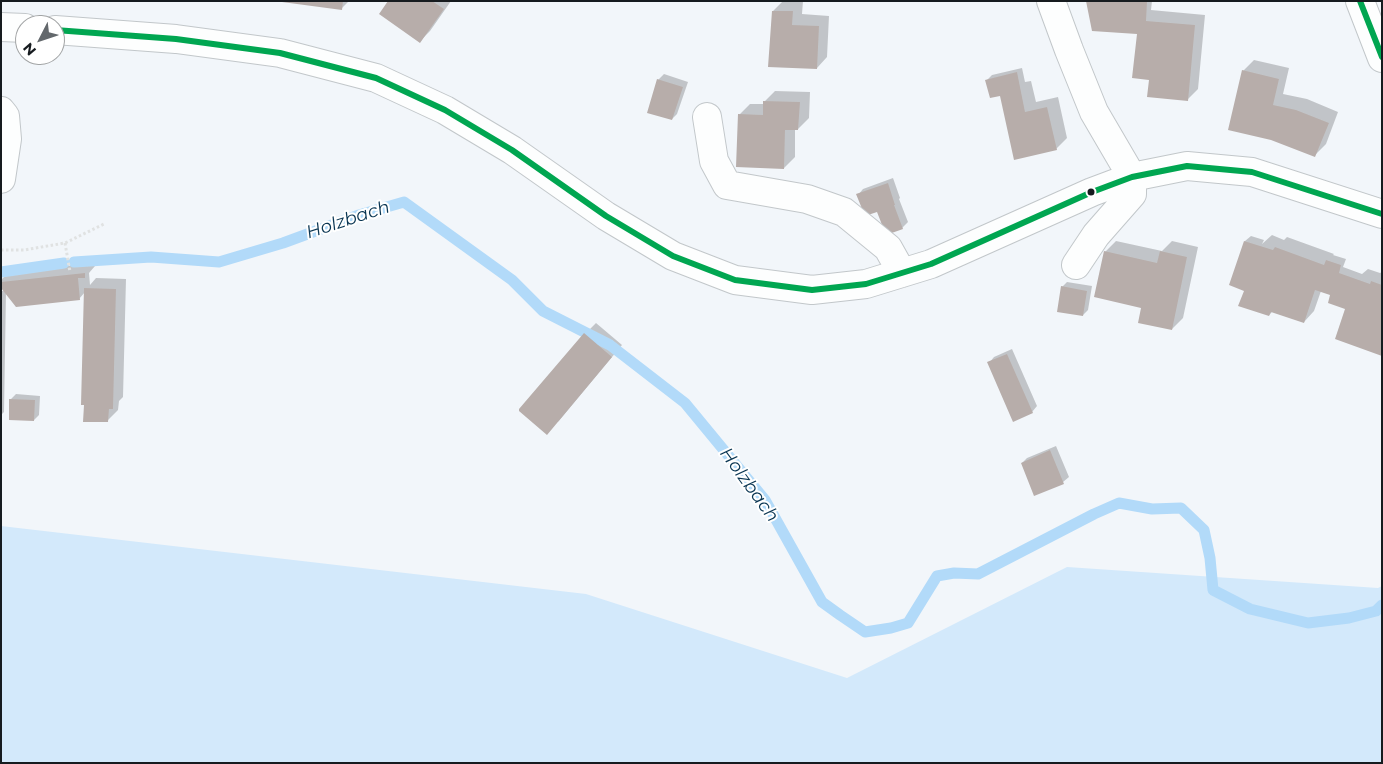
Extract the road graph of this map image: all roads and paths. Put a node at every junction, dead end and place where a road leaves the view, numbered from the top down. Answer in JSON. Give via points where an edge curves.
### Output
{"nodes":[{"id":1,"x":1051,"y":1,"type":"edge"},
{"id":2,"x":1360,"y":1,"type":"edge"},
{"id":3,"x":1,"y":27,"type":"edge"},
{"id":4,"x":15,"y":28,"type":"edge"},
{"id":5,"x":65,"y":31,"type":"edge"},
{"id":6,"x":1382,"y":58,"type":"edge"},
{"id":7,"x":1,"y":111,"type":"edge"},
{"id":8,"x":708,"y":117,"type":"dead end"},
{"id":9,"x":1132,"y":176,"type":"junction"},
{"id":10,"x":1,"y":179,"type":"edge"},
{"id":11,"x":1382,"y":214,"type":"edge"},
{"id":12,"x":104,"y":224,"type":"dead end"},
{"id":13,"x":65,"y":243,"type":"junction"},
{"id":14,"x":1,"y":250,"type":"edge"},
{"id":15,"x":1076,"y":265,"type":"dead end"},
{"id":16,"x":70,"y":272,"type":"dead end"},
{"id":17,"x":902,"y":273,"type":"junction"}],
"edges":[{"from":1,"to":9,"type":"street","via":[[1094,112]]},
{"from":2,"to":6,"type":"street"},
{"from":3,"to":4,"type":"street"},
{"from":5,"to":17,"type":"street","via":[[176,39],[280,53],[376,78],[462,120],[512,150],[606,216],[673,256],[735,280],[812,290],[866,284]]},
{"from":7,"to":10,"type":"street","via":[[5,116],[7,139]]},
{"from":8,"to":17,"type":"street","via":[[714,161],[727,185],[808,199],[844,212],[888,248]]},
{"from":9,"to":11,"type":"street","via":[[1186,166],[1252,172]]},
{"from":9,"to":15,"type":"street","via":[[1132,194]]},
{"from":9,"to":17,"type":"street","via":[[931,264]]},
{"from":12,"to":13,"type":"path"},
{"from":13,"to":14,"type":"path","via":[[24,250]]},
{"from":13,"to":16,"type":"path"}]}
